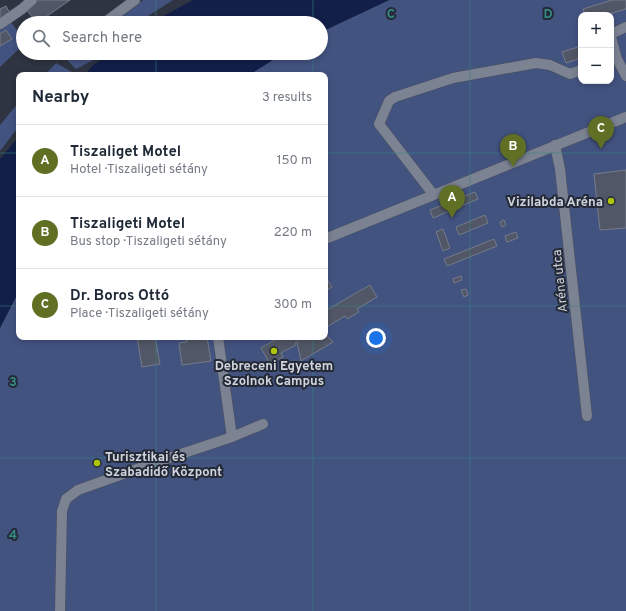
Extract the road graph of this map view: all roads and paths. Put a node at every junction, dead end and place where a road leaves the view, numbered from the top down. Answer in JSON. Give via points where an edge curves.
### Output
{"nodes":[{"id":1,"x":32,"y":0,"type":"edge"},
{"id":2,"x":135,"y":0,"type":"edge"},
{"id":3,"x":113,"y":16,"type":"edge"},
{"id":4,"x":0,"y":24,"type":"edge"},
{"id":5,"x":626,"y":27,"type":"edge"},
{"id":6,"x":614,"y":34,"type":"edge"},
{"id":7,"x":614,"y":60,"type":"edge"},
{"id":8,"x":578,"y":71,"type":"edge"},
{"id":9,"x":626,"y":76,"type":"edge"},
{"id":10,"x":626,"y":117,"type":"edge"},
{"id":11,"x":555,"y":145,"type":"junction"},
{"id":12,"x":433,"y":194,"type":"junction"},
{"id":13,"x":328,"y":238,"type":"edge"},
{"id":14,"x":218,"y":340,"type":"edge"},
{"id":15,"x":587,"y":416,"type":"dead end"},
{"id":16,"x":263,"y":424,"type":"dead end"},
{"id":17,"x":232,"y":437,"type":"junction"},
{"id":18,"x":60,"y":611,"type":"edge"}],
"edges":[{"from":1,"to":4,"type":"street"},
{"from":2,"to":3,"type":"street"},
{"from":5,"to":6,"type":"street"},
{"from":7,"to":9,"type":"street"},
{"from":8,"to":12,"type":"street","via":[[570,74],[550,64],[536,62],[517,65],[453,78],[389,101],[379,124]]},
{"from":10,"to":11,"type":"street"},
{"from":11,"to":12,"type":"street"},
{"from":11,"to":15,"type":"street","name":"Aréna utca","via":[[560,169]]},
{"from":12,"to":13,"type":"street"},
{"from":14,"to":17,"type":"street"},
{"from":16,"to":17,"type":"street"},
{"from":17,"to":18,"type":"street","via":[[78,490],[66,499],[62,511]]}]}
